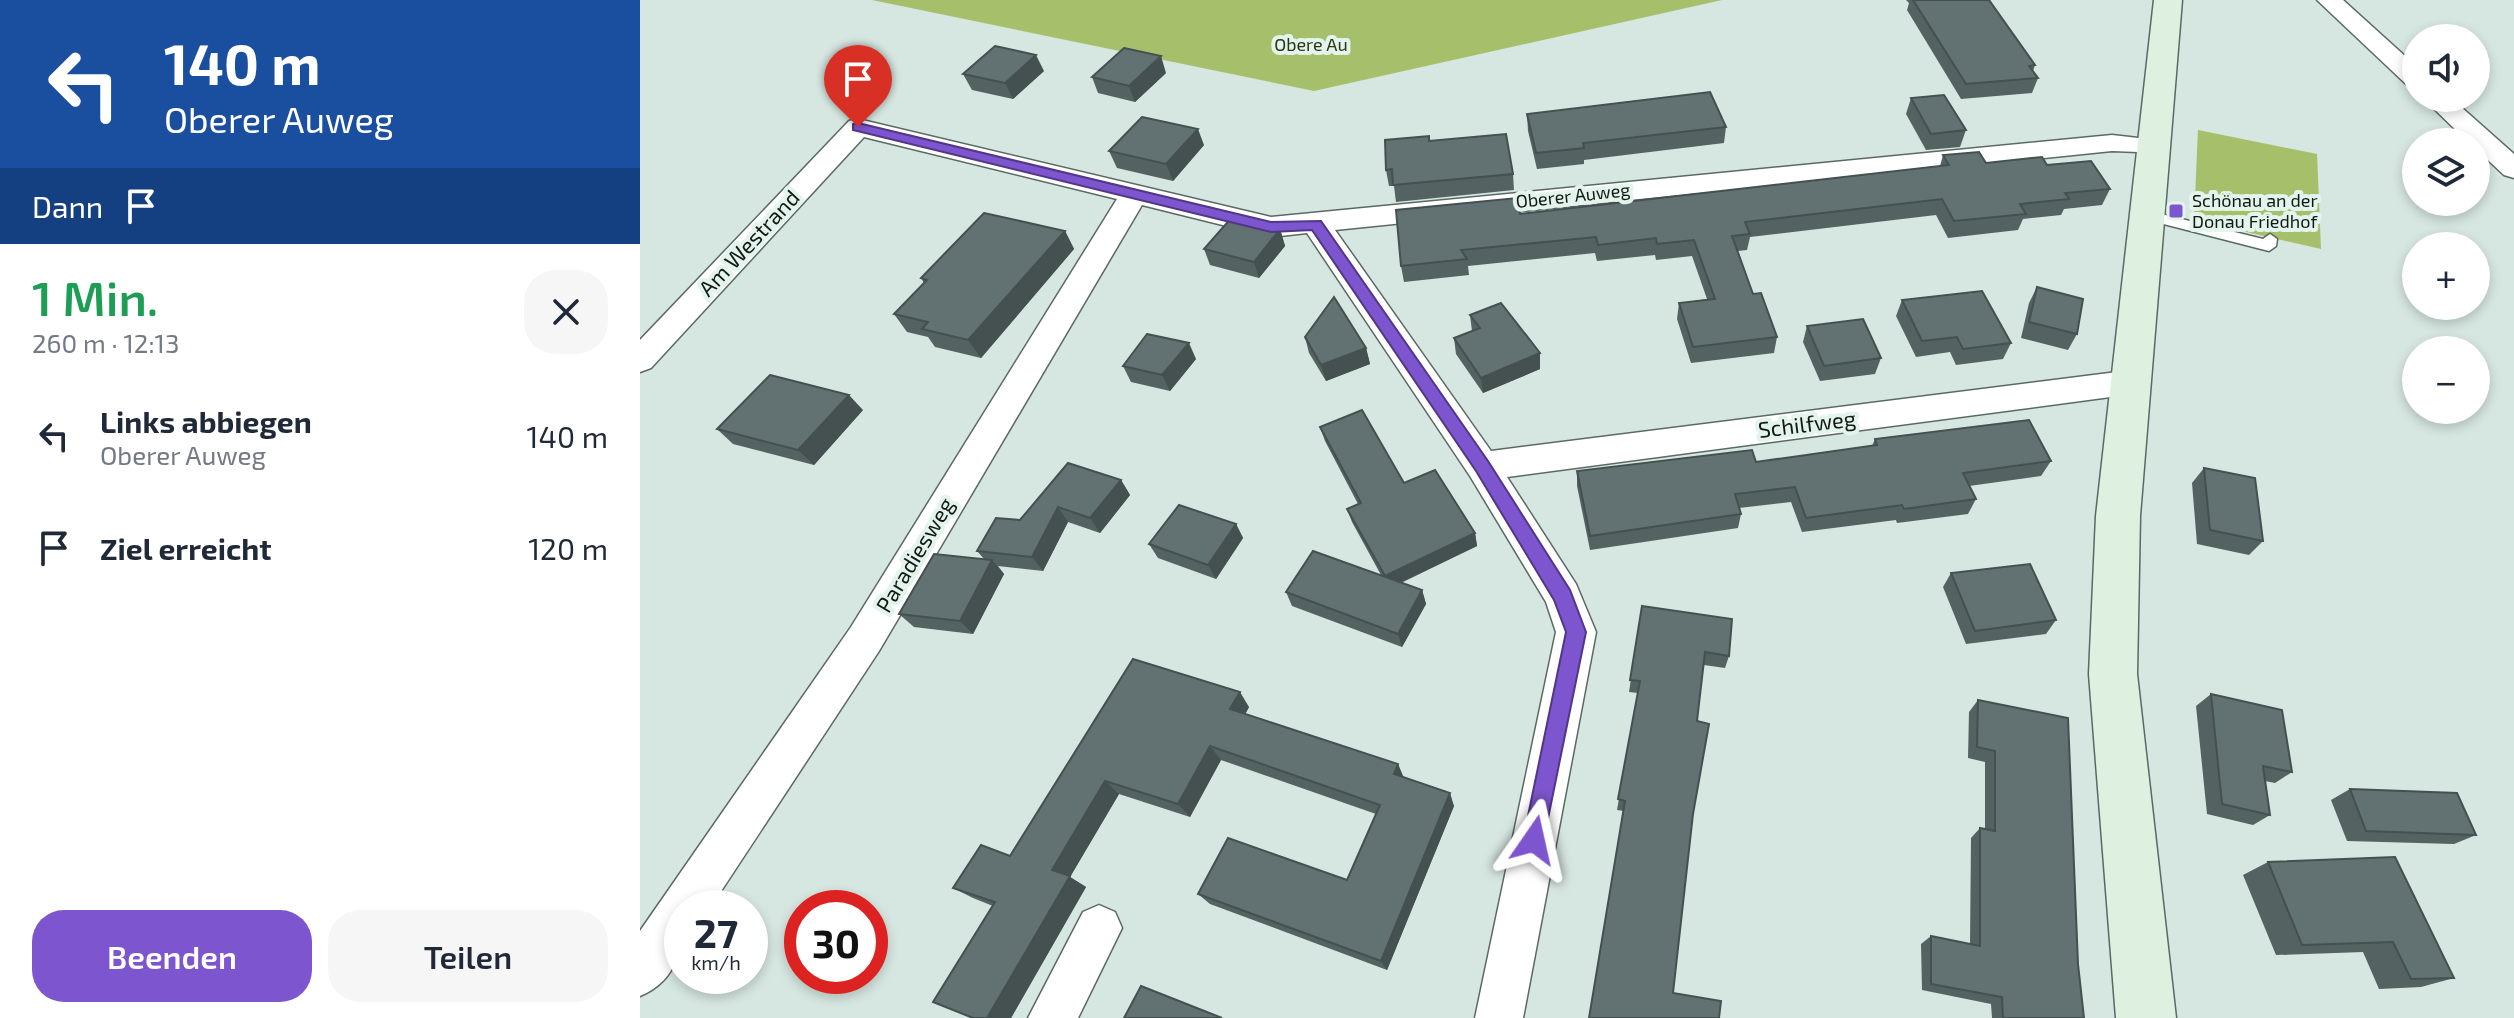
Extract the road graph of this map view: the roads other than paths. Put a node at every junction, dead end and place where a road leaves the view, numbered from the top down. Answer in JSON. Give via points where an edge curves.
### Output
{"nodes":[{"id":1,"x":2168,"y":0,"type":"edge"},
{"id":2,"x":2329,"y":0,"type":"edge"},
{"id":3,"x":2402,"y":67,"type":"edge"},
{"id":4,"x":2451,"y":112,"type":"edge"},
{"id":5,"x":858,"y":127,"type":"joint"},
{"id":6,"x":2155,"y":147,"type":"junction"},
{"id":7,"x":2514,"y":169,"type":"edge"},
{"id":8,"x":1134,"y":194,"type":"junction"},
{"id":9,"x":2149,"y":216,"type":"junction"},
{"id":10,"x":1316,"y":225,"type":"junction"},
{"id":11,"x":2270,"y":239,"type":"dead end"},
{"id":12,"x":640,"y":360,"type":"edge"},
{"id":13,"x":2133,"y":382,"type":"junction"},
{"id":14,"x":1482,"y":466,"type":"junction"},
{"id":15,"x":695,"y":890,"type":"edge"},
{"id":16,"x":1099,"y":928,"type":"dead end"},
{"id":17,"x":664,"y":936,"type":"edge"},
{"id":18,"x":640,"y":972,"type":"edge"},
{"id":19,"x":1052,"y":1018,"type":"edge"},
{"id":20,"x":1499,"y":1018,"type":"edge"},
{"id":21,"x":2146,"y":1018,"type":"edge"}],
"edges":[{"from":1,"to":6,"type":"street"},
{"from":2,"to":3,"type":"street"},
{"from":4,"to":7,"type":"street"},
{"from":5,"to":8,"type":"street","name":"Oberer Auweg"},
{"from":5,"to":12,"type":"street","name":"Am Westrand"},
{"from":6,"to":9,"type":"street"},
{"from":6,"to":10,"type":"street","name":"Oberer Auweg","via":[[2112,143],[1353,217]]},
{"from":8,"to":10,"type":"street","name":"Oberer Auweg","via":[[1271,227]]},
{"from":8,"to":15,"type":"street","name":"Paradiesweg","via":[[865,639]]},
{"from":9,"to":11,"type":"lane","via":[[2269,246]]},
{"from":9,"to":13,"type":"street"},
{"from":10,"to":14,"type":"street"},
{"from":13,"to":14,"type":"street","name":"Schilfweg"},
{"from":13,"to":21,"type":"street","via":[[2118,516],[2113,674]]},
{"from":14,"to":20,"type":"street","via":[[1563,596],[1576,632]]},
{"from":16,"to":19,"type":"street"},
{"from":17,"to":18,"type":"street","name":"Paradiesweg"}]}
